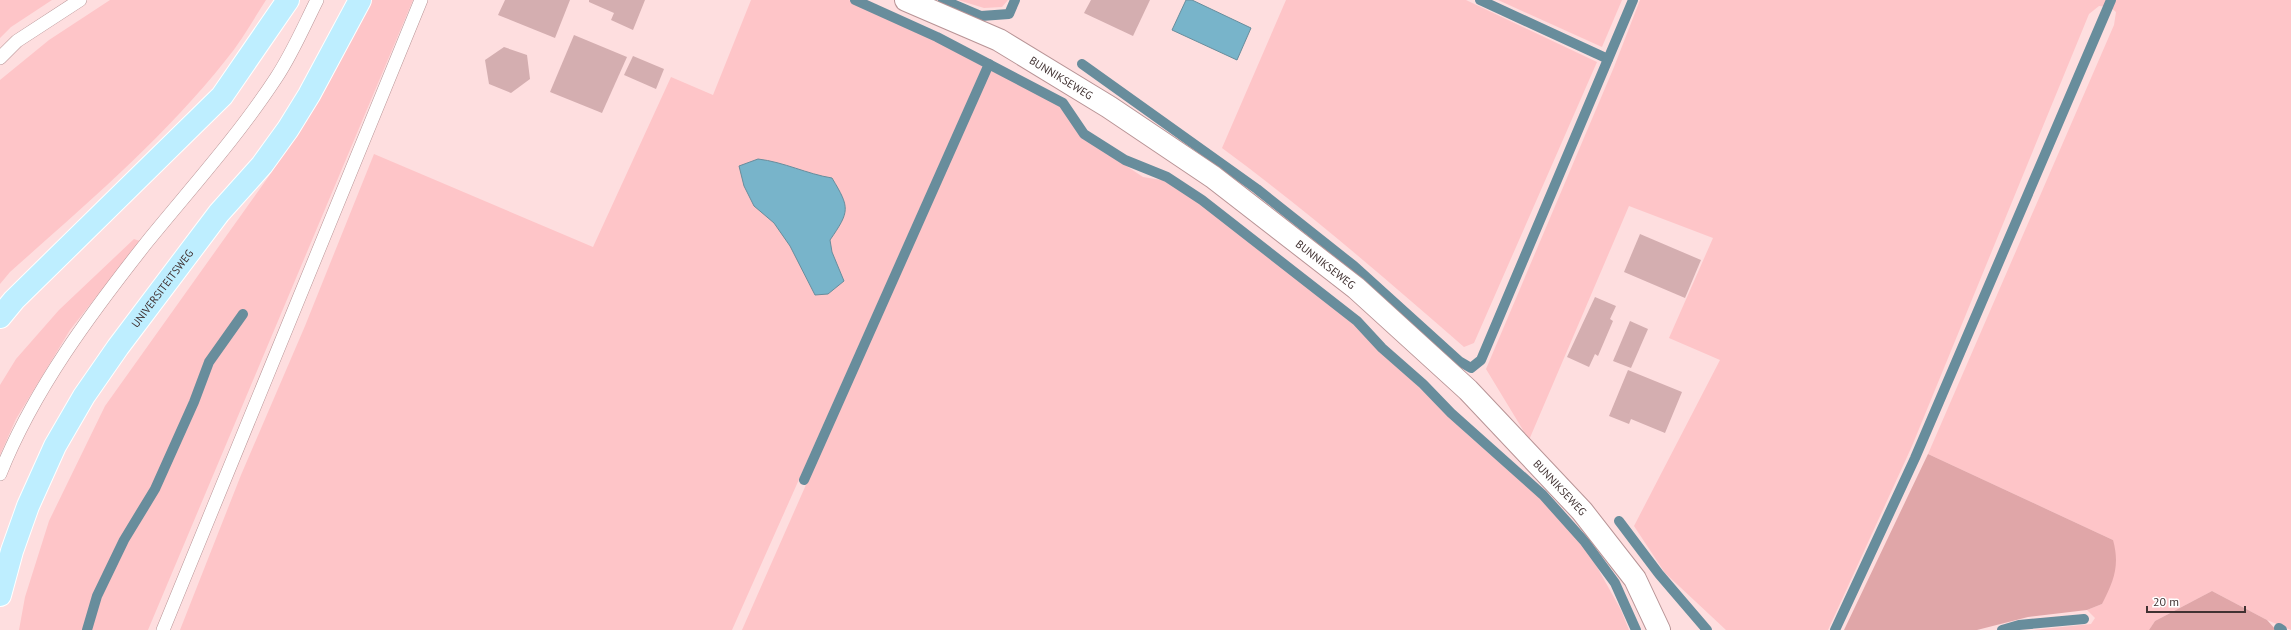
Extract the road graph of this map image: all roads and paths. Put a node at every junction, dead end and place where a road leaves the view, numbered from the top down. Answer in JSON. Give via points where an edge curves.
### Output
{"nodes":[{"id":1,"x":80,"y":0,"type":"edge"},
{"id":2,"x":288,"y":0,"type":"edge"},
{"id":3,"x":317,"y":0,"type":"edge"},
{"id":4,"x":360,"y":0,"type":"edge"},
{"id":5,"x":421,"y":0,"type":"edge"},
{"id":6,"x":906,"y":0,"type":"edge"},
{"id":7,"x":0,"y":58,"type":"edge"},
{"id":8,"x":0,"y":317,"type":"edge"},
{"id":9,"x":0,"y":474,"type":"edge"},
{"id":10,"x":0,"y":595,"type":"edge"},
{"id":11,"x":163,"y":630,"type":"edge"},
{"id":12,"x":1659,"y":630,"type":"edge"}],
"edges":[{"from":1,"to":7,"type":"lane","via":[[17,41]]},
{"from":2,"to":8,"type":"main road","via":[[222,96],[14,300]]},
{"from":3,"to":9,"type":"lane","via":[[277,77],[234,137],[147,242],[90,317],[42,391],[11,447]]},
{"from":4,"to":10,"type":"main road","name":"UNIVERSITEITSWEG","via":[[288,129],[262,165],[219,213],[118,346],[84,396],[55,446],[28,506]]},
{"from":5,"to":11,"type":"lane"},
{"from":6,"to":12,"type":"street","name":"BUNNIKSEWEG","via":[[999,40],[1109,107],[1213,177],[1356,288],[1468,390],[1582,512],[1635,579]]}]}
